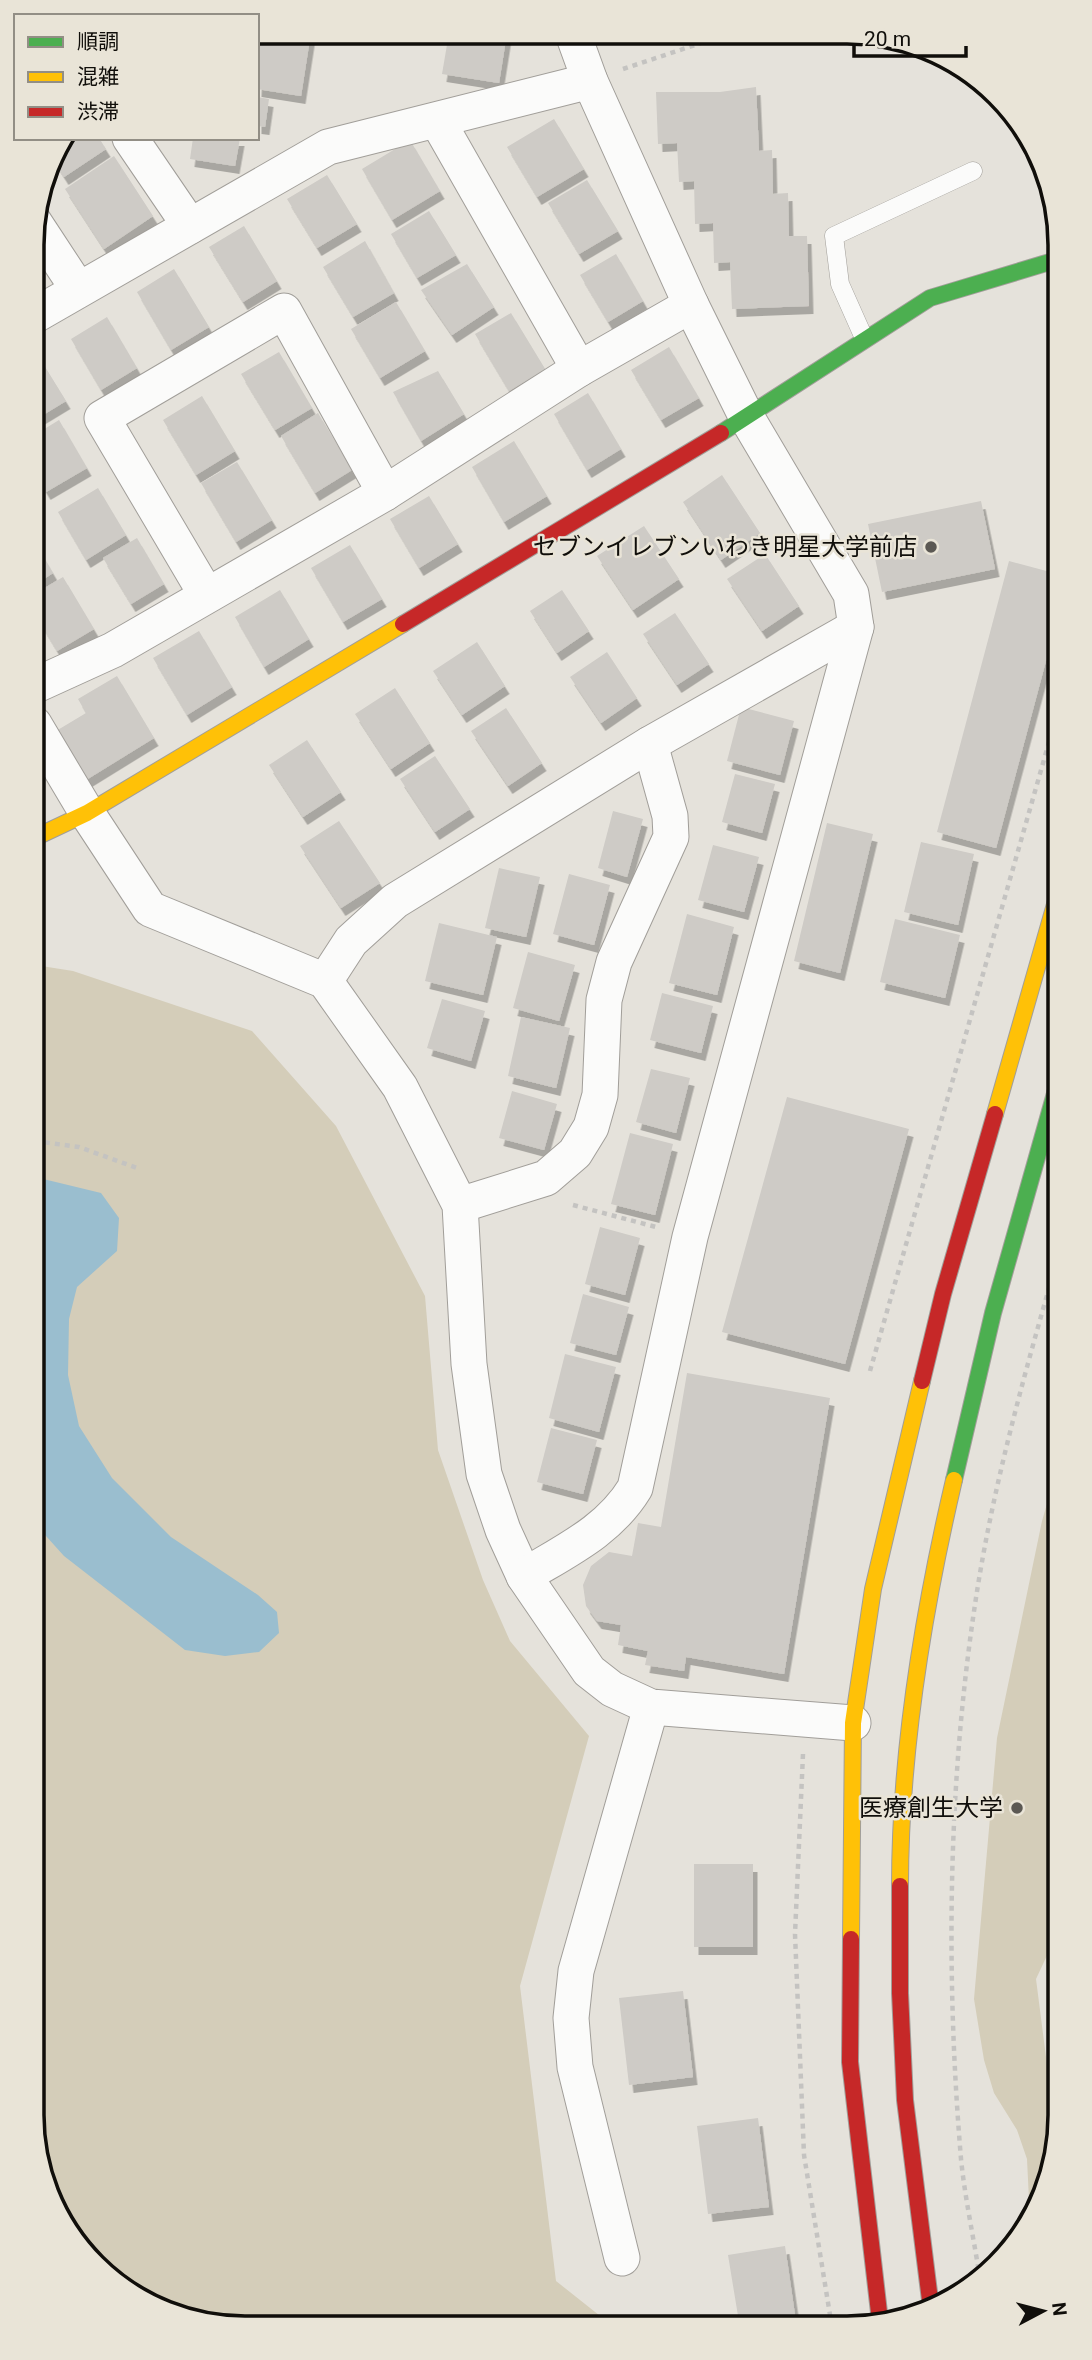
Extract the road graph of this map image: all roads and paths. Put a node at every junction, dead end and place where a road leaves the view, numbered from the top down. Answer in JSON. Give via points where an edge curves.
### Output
{"nodes":[{"id":1,"x":577,"y":44,"type":"edge"},
{"id":2,"x":696,"y":44,"type":"edge"},
{"id":3,"x":590,"y":81,"type":"junction"},
{"id":4,"x":436,"y":120,"type":"junction"},
{"id":5,"x":131,"y":140,"type":"edge"},
{"id":6,"x":973,"y":171,"type":"dead end"},
{"id":7,"x":190,"y":226,"type":"junction"},
{"id":8,"x":44,"y":237,"type":"edge"},
{"id":9,"x":1048,"y":263,"type":"edge"},
{"id":10,"x":78,"y":289,"type":"junction"},
{"id":11,"x":691,"y":305,"type":"junction"},
{"id":12,"x":44,"y":310,"type":"edge"},
{"id":13,"x":863,"y":338,"type":"junction"},
{"id":14,"x":579,"y":369,"type":"junction"},
{"id":15,"x":747,"y":418,"type":"junction"},
{"id":16,"x":385,"y":493,"type":"junction"},
{"id":17,"x":206,"y":594,"type":"junction"},
{"id":18,"x":856,"y":627,"type":"junction"},
{"id":19,"x":44,"y":681,"type":"edge"},
{"id":20,"x":44,"y":741,"type":"edge"},
{"id":21,"x":650,"y":744,"type":"junction"},
{"id":22,"x":1048,"y":746,"type":"edge"},
{"id":23,"x":87,"y":813,"type":"junction"},
{"id":24,"x":44,"y":833,"type":"edge"},
{"id":25,"x":1048,"y":929,"type":"edge"},
{"id":26,"x":325,"y":981,"type":"junction"},
{"id":27,"x":1048,"y":1118,"type":"edge"},
{"id":28,"x":44,"y":1142,"type":"edge"},
{"id":29,"x":137,"y":1168,"type":"dead end"},
{"id":30,"x":546,"y":1178,"type":"junction"},
{"id":31,"x":460,"y":1205,"type":"junction"},
{"id":32,"x":690,"y":1237,"type":"junction"},
{"id":33,"x":1048,"y":1293,"type":"edge"},
{"id":34,"x":870,"y":1371,"type":"dead end"},
{"id":35,"x":524,"y":1576,"type":"junction"},
{"id":36,"x":651,"y":1707,"type":"junction"},
{"id":37,"x":805,"y":1719,"type":"junction"},
{"id":38,"x":853,"y":1723,"type":"junction"},
{"id":39,"x":622,"y":2258,"type":"dead end"},
{"id":40,"x":979,"y":2267,"type":"edge"},
{"id":41,"x":930,"y":2299,"type":"edge"},
{"id":42,"x":879,"y":2314,"type":"edge"},
{"id":43,"x":830,"y":2316,"type":"edge"}],
"edges":[{"from":1,"to":3,"type":"street"},
{"from":2,"to":3,"type":"path"},
{"from":3,"to":4,"type":"street"},
{"from":3,"to":11,"type":"street"},
{"from":4,"to":7,"type":"street","via":[[328,147]]},
{"from":4,"to":14,"type":"street"},
{"from":5,"to":7,"type":"street"},
{"from":6,"to":13,"type":"lane","via":[[834,236],[841,284]]},
{"from":7,"to":10,"type":"street"},
{"from":8,"to":10,"type":"street"},
{"from":9,"to":13,"type":"street","via":[[930,298]]},
{"from":10,"to":12,"type":"street"},
{"from":11,"to":14,"type":"street"},
{"from":11,"to":15,"type":"street"},
{"from":13,"to":15,"type":"street"},
{"from":14,"to":16,"type":"street"},
{"from":15,"to":18,"type":"street","via":[[851,594]]},
{"from":15,"to":23,"type":"street"},
{"from":16,"to":17,"type":"street"},
{"from":16,"to":17,"type":"street","via":[[284,311],[102,418]]},
{"from":17,"to":19,"type":"street","via":[[113,650]]},
{"from":18,"to":21,"type":"street"},
{"from":18,"to":32,"type":"street"},
{"from":20,"to":23,"type":"street"},
{"from":21,"to":26,"type":"street","via":[[395,901],[351,941]]},
{"from":21,"to":30,"type":"street","via":[[671,836],[614,962],[604,1000],[600,1095],[591,1127],[575,1153]]},
{"from":22,"to":34,"type":"path"},
{"from":23,"to":24,"type":"street"},
{"from":23,"to":26,"type":"street","via":[[150,909]]},
{"from":25,"to":38,"type":"street","via":[[943,1294],[873,1589]]},
{"from":26,"to":31,"type":"street","via":[[400,1087]]},
{"from":27,"to":41,"type":"street","via":[[993,1312],[929,1586],[900,1814],[905,2100]]},
{"from":28,"to":29,"type":"path","via":[[79,1147]]},
{"from":30,"to":31,"type":"street"},
{"from":30,"to":32,"type":"path","via":[[563,1202]]},
{"from":31,"to":35,"type":"street","via":[[470,1364],[484,1474]]},
{"from":32,"to":35,"type":"street","via":[[635,1489],[621,1511],[592,1536]]},
{"from":33,"to":40,"type":"path","via":[[1009,1434],[979,1579],[962,1721],[954,1847],[954,1996],[961,2161]]},
{"from":35,"to":36,"type":"street","via":[[589,1671],[611,1689]]},
{"from":36,"to":37,"type":"street"},
{"from":36,"to":39,"type":"street","via":[[576,1971],[571,2018],[575,2067]]},
{"from":37,"to":38,"type":"street"},
{"from":37,"to":43,"type":"path","via":[[795,1934],[804,2155]]},
{"from":38,"to":42,"type":"street","via":[[849,2062]]}]}
